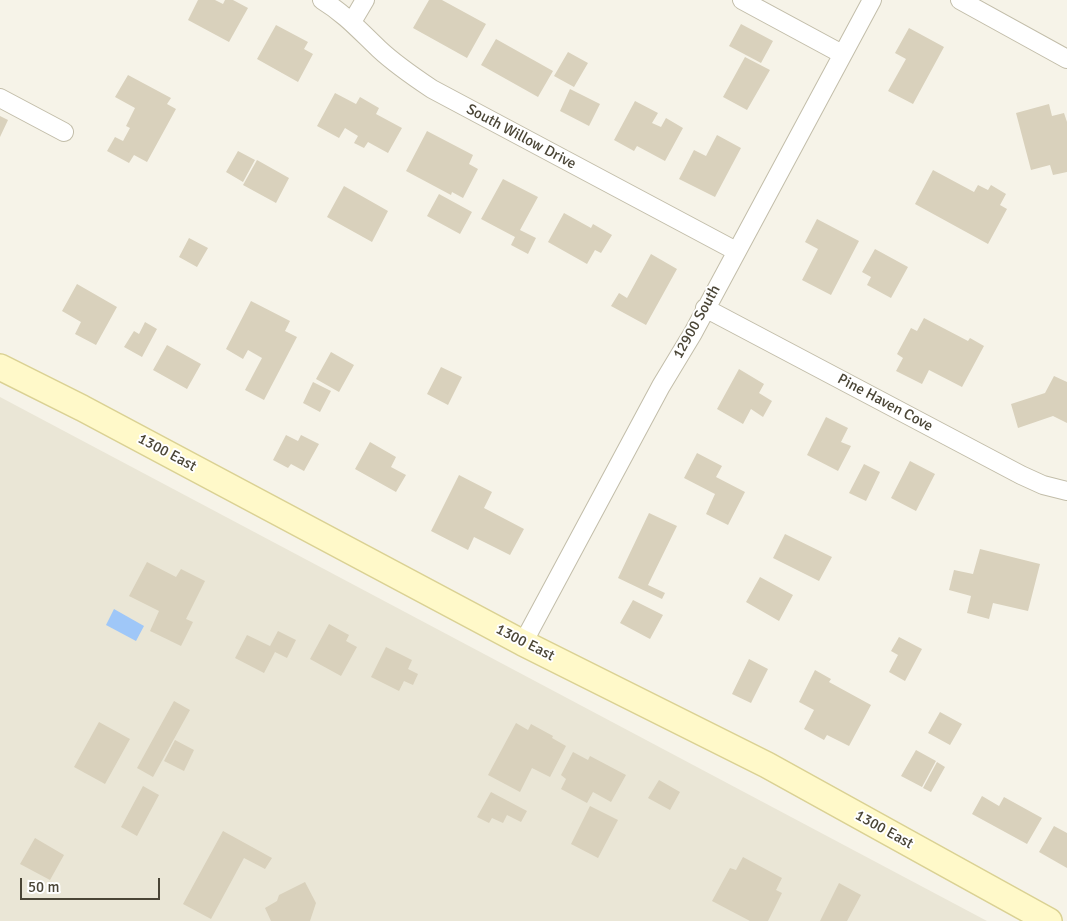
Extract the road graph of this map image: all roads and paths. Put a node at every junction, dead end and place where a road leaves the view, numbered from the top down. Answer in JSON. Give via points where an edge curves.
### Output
{"nodes":[{"id":1,"x":322,"y":0,"type":"edge"},
{"id":2,"x":365,"y":0,"type":"edge"},
{"id":3,"x":742,"y":0,"type":"edge"},
{"id":4,"x":872,"y":0,"type":"edge"},
{"id":5,"x":960,"y":0,"type":"edge"},
{"id":6,"x":352,"y":22,"type":"junction"},
{"id":7,"x":842,"y":54,"type":"junction"},
{"id":8,"x":1067,"y":59,"type":"edge"},
{"id":9,"x":0,"y":98,"type":"edge"},
{"id":10,"x":64,"y":132,"type":"dead end"},
{"id":11,"x":736,"y":251,"type":"junction"},
{"id":12,"x":705,"y":308,"type":"junction"},
{"id":13,"x":0,"y":367,"type":"edge"},
{"id":14,"x":1067,"y":491,"type":"edge"},
{"id":15,"x":524,"y":643,"type":"junction"},
{"id":16,"x":1049,"y":921,"type":"edge"}],
"edges":[{"from":1,"to":6,"type":"street","name":"South Willow Drive"},
{"from":2,"to":6,"type":"street"},
{"from":3,"to":7,"type":"street"},
{"from":4,"to":7,"type":"street","name":"12900 South"},
{"from":5,"to":8,"type":"street"},
{"from":6,"to":11,"type":"street","name":"South Willow Drive","via":[[380,50],[432,89]]},
{"from":7,"to":11,"type":"street","name":"12900 South"},
{"from":9,"to":10,"type":"street"},
{"from":11,"to":12,"type":"street","name":"12900 South"},
{"from":12,"to":14,"type":"street","name":"Pine Haven Cove","via":[[1021,475]]},
{"from":12,"to":15,"type":"street","name":"12900 South"},
{"from":13,"to":15,"type":"main road","name":"1300 East"},
{"from":15,"to":16,"type":"main road","name":"1300 East","via":[[767,765]]}]}
